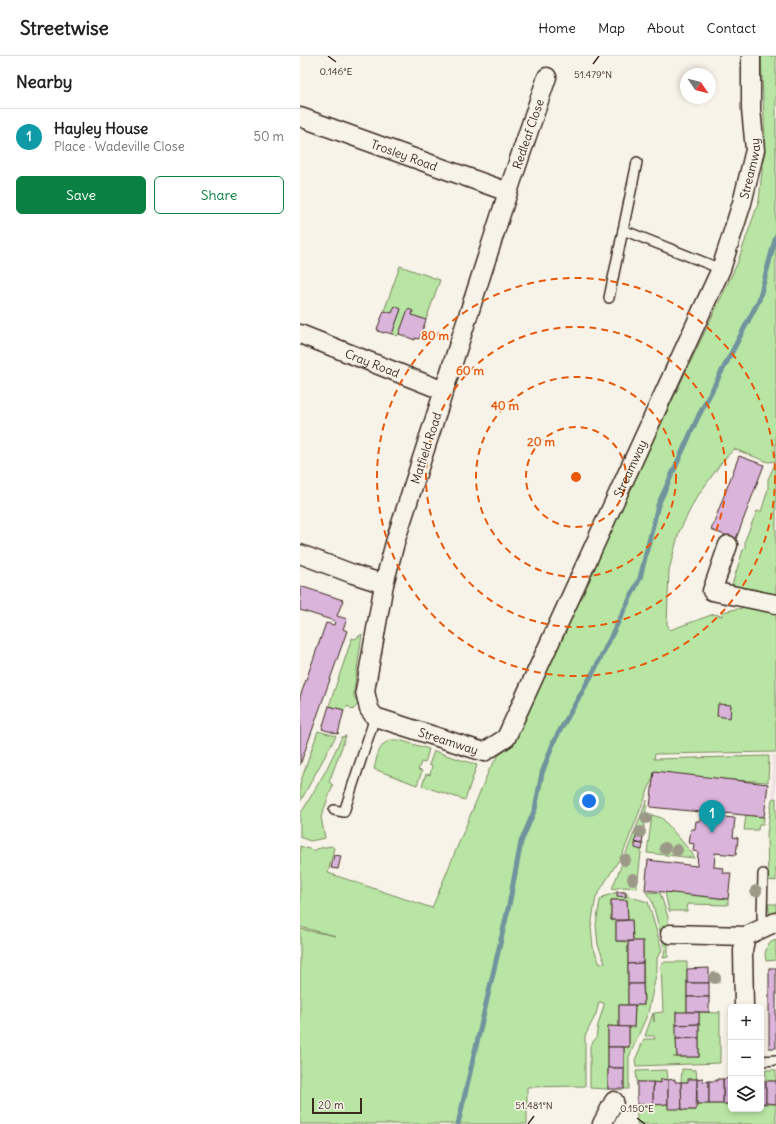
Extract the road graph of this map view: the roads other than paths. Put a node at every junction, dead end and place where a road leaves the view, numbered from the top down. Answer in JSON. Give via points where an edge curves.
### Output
{"nodes":[{"id":1,"x":751,"y":56,"type":"edge"},
{"id":2,"x":547,"y":77,"type":"dead end"},
{"id":3,"x":300,"y":117,"type":"edge"},
{"id":4,"x":637,"y":162,"type":"dead end"},
{"id":5,"x":508,"y":192,"type":"junction"},
{"id":6,"x":623,"y":230,"type":"junction"},
{"id":7,"x":721,"y":270,"type":"junction"},
{"id":8,"x":609,"y":298,"type":"dead end"},
{"id":9,"x":300,"y":334,"type":"edge"},
{"id":10,"x":444,"y":391,"type":"junction"},
{"id":11,"x":728,"y":545,"type":"dead end"},
{"id":12,"x":300,"y":554,"type":"edge"},
{"id":13,"x":384,"y":584,"type":"junction"},
{"id":14,"x":776,"y":604,"type":"edge"},
{"id":15,"x":372,"y":713,"type":"junction"},
{"id":16,"x":334,"y":810,"type":"dead end"},
{"id":17,"x":763,"y":874,"type":"dead end"},
{"id":18,"x":771,"y":925,"type":"edge"},
{"id":19,"x":670,"y":934,"type":"dead end"},
{"id":20,"x":746,"y":936,"type":"junction"},
{"id":21,"x":744,"y":1004,"type":"edge"},
{"id":22,"x":776,"y":1060,"type":"edge"},
{"id":23,"x":764,"y":1061,"type":"edge"},
{"id":24,"x":614,"y":1101,"type":"dead end"},
{"id":25,"x":602,"y":1124,"type":"edge"}],
"edges":[{"from":1,"to":7,"type":"street","name":"Streamway","via":[[751,110],[755,150]]},
{"from":2,"to":5,"type":"street","name":"Redleaf Close"},
{"from":3,"to":5,"type":"street","name":"Trosley Road"},
{"from":4,"to":6,"type":"lane"},
{"from":5,"to":10,"type":"street","name":"Matfield Road"},
{"from":6,"to":7,"type":"lane"},
{"from":6,"to":8,"type":"lane"},
{"from":7,"to":15,"type":"street","name":"Streamway","via":[[506,738],[484,752]]},
{"from":9,"to":10,"type":"street","name":"Cray Road"},
{"from":10,"to":13,"type":"street","name":"Matfield Road"},
{"from":11,"to":14,"type":"street","via":[[712,591]]},
{"from":12,"to":13,"type":"street"},
{"from":13,"to":15,"type":"street","name":"Matfield Road","via":[[365,691]]},
{"from":15,"to":16,"type":"lane","via":[[344,812]]},
{"from":17,"to":18,"type":"lane","via":[[762,917]]},
{"from":18,"to":20,"type":"street"},
{"from":19,"to":20,"type":"street"},
{"from":20,"to":21,"type":"street","via":[[743,950]]},
{"from":22,"to":23,"type":"lane"},
{"from":24,"to":25,"type":"street"}]}
